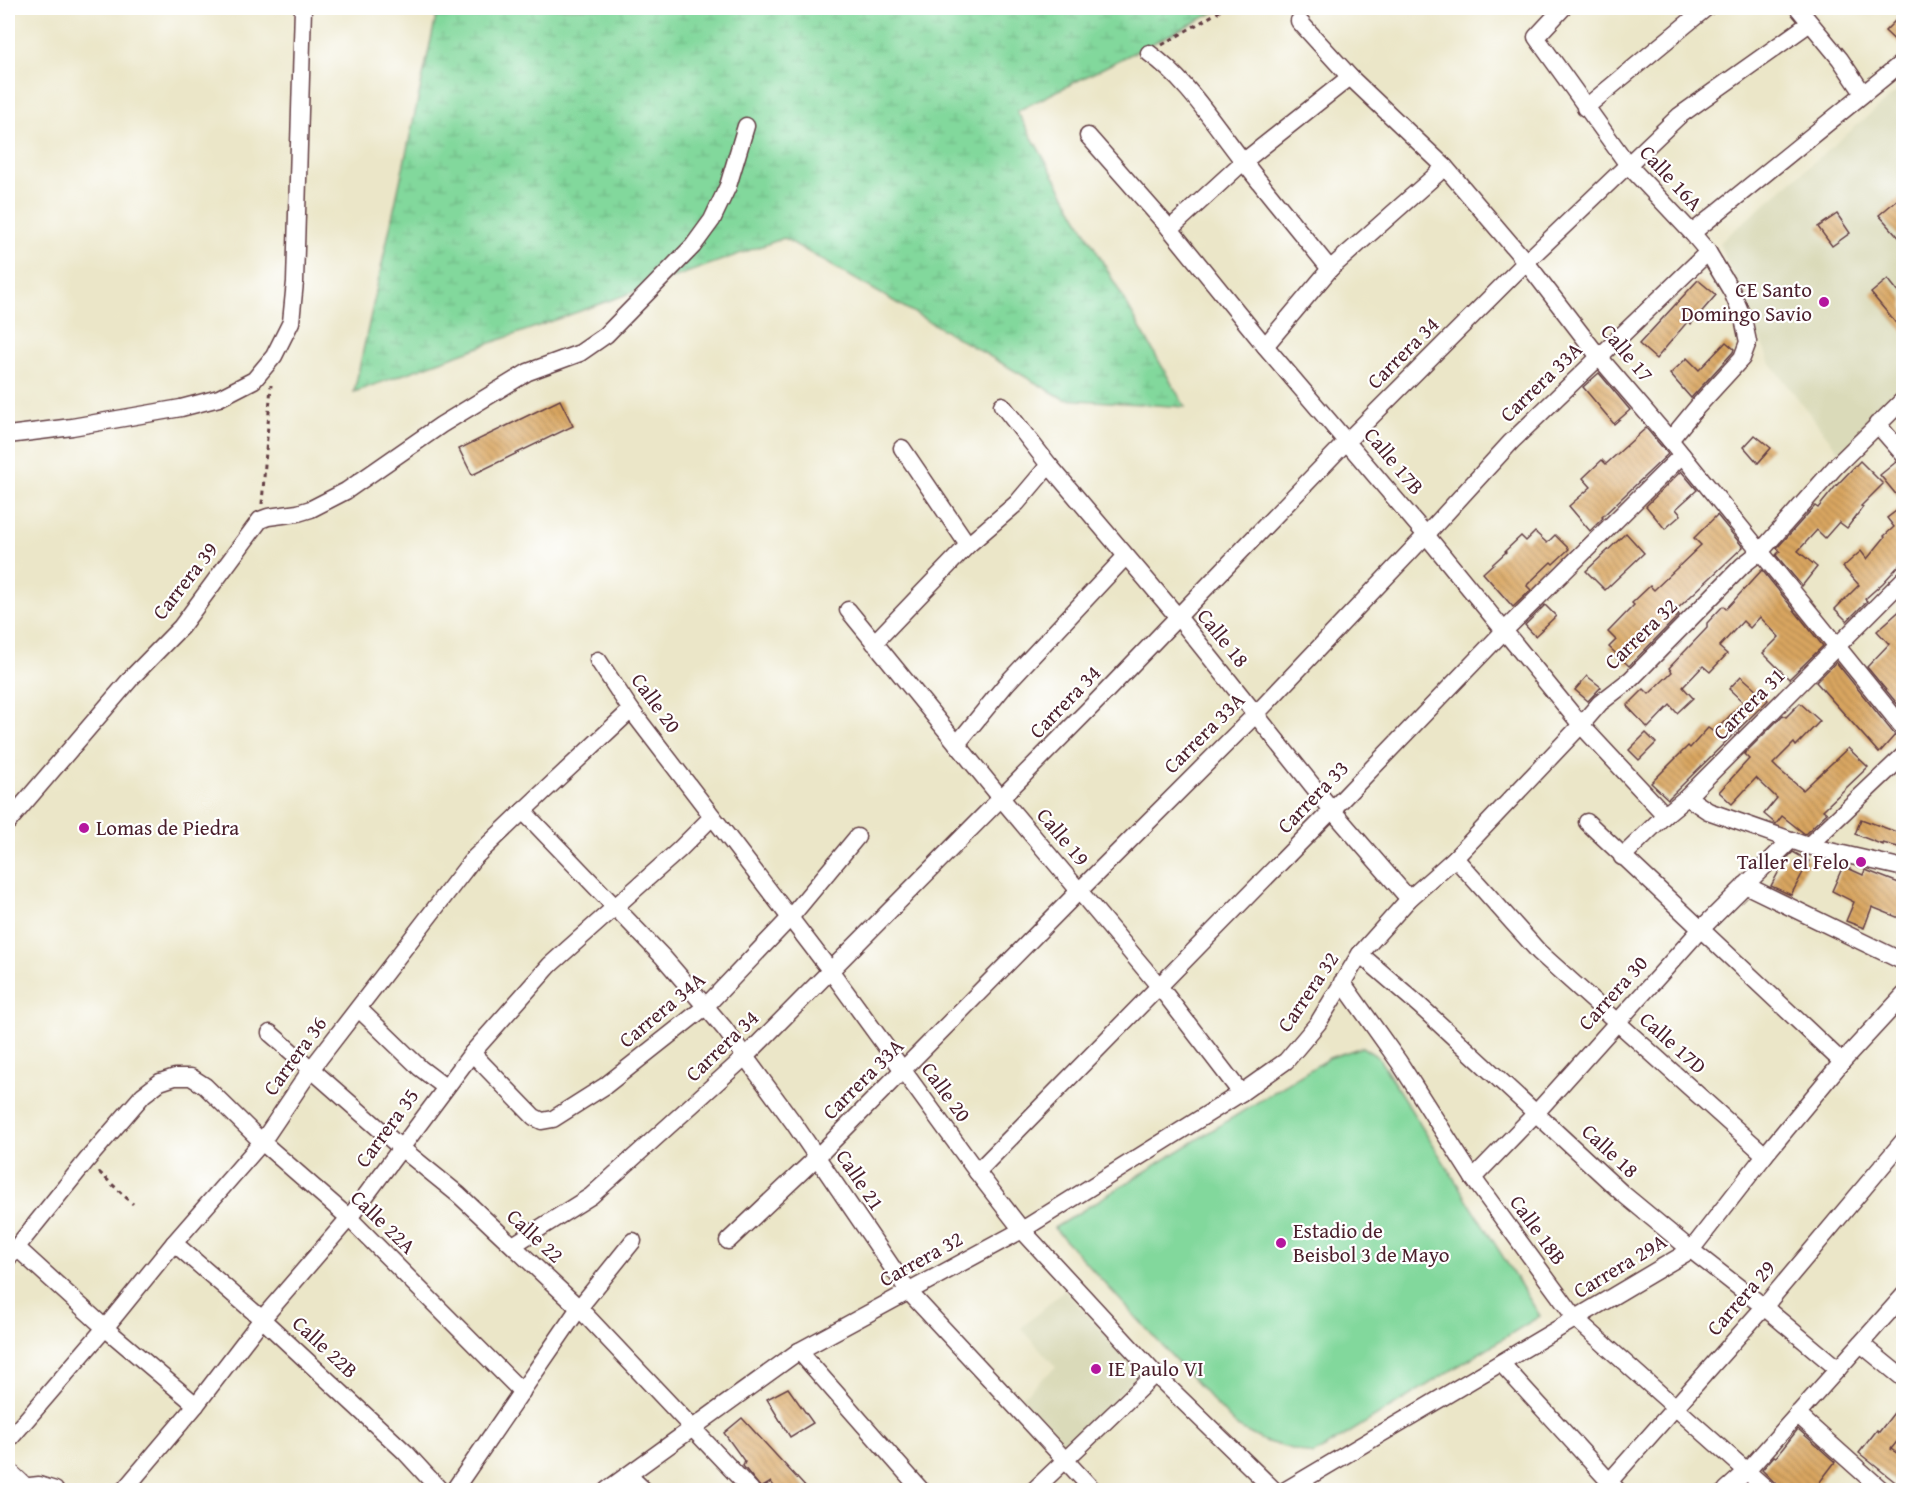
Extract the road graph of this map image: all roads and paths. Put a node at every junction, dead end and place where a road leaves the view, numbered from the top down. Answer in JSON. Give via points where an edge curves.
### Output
{"nodes":[{"id":1,"x":303,"y":8,"type":"edge"},
{"id":2,"x":1225,"y":8,"type":"edge"},
{"id":3,"x":1563,"y":8,"type":"edge"},
{"id":4,"x":1706,"y":8,"type":"edge"},
{"id":5,"x":1798,"y":8,"type":"edge"},
{"id":6,"x":1299,"y":21,"type":"dead end"},
{"id":7,"x":1810,"y":23,"type":"junction"},
{"id":8,"x":1149,"y":53,"type":"joint"},
{"id":9,"x":1904,"y":61,"type":"edge"},
{"id":10,"x":1350,"y":77,"type":"junction"},
{"id":11,"x":1863,"y":93,"type":"junction"},
{"id":12,"x":1585,"y":108,"type":"junction"},
{"id":13,"x":746,"y":126,"type":"dead end"},
{"id":14,"x":1088,"y":136,"type":"dead end"},
{"id":15,"x":1243,"y":162,"type":"junction"},
{"id":16,"x":1628,"y":165,"type":"junction"},
{"id":17,"x":1445,"y":167,"type":"junction"},
{"id":18,"x":1170,"y":229,"type":"junction"},
{"id":19,"x":1692,"y":233,"type":"junction"},
{"id":20,"x":1708,"y":252,"type":"junction"},
{"id":21,"x":1526,"y":262,"type":"junction"},
{"id":22,"x":1330,"y":269,"type":"junction"},
{"id":23,"x":1265,"y":346,"type":"junction"},
{"id":24,"x":274,"y":356,"type":"junction"},
{"id":25,"x":1599,"y":357,"type":"junction"},
{"id":26,"x":1904,"y":399,"type":"edge"},
{"id":27,"x":1002,"y":405,"type":"dead end"},
{"id":28,"x":1877,"y":424,"type":"junction"},
{"id":29,"x":8,"y":435,"type":"edge"},
{"id":30,"x":1670,"y":440,"type":"junction"},
{"id":31,"x":1347,"y":441,"type":"junction"},
{"id":32,"x":902,"y":448,"type":"dead end"},
{"id":33,"x":1904,"y":454,"type":"edge"},
{"id":34,"x":1682,"y":455,"type":"junction"},
{"id":35,"x":1049,"y":465,"type":"junction"},
{"id":36,"x":260,"y":520,"type":"junction"},
{"id":37,"x":1426,"y":535,"type":"junction"},
{"id":38,"x":968,"y":545,"type":"junction"},
{"id":39,"x":1761,"y":551,"type":"junction"},
{"id":40,"x":1126,"y":556,"type":"junction"},
{"id":41,"x":1904,"y":579,"type":"edge"},
{"id":42,"x":848,"y":610,"type":"dead end"},
{"id":43,"x":1178,"y":617,"type":"junction"},
{"id":44,"x":1503,"y":631,"type":"junction"},
{"id":45,"x":874,"y":642,"type":"junction"},
{"id":46,"x":1838,"y":647,"type":"junction"},
{"id":47,"x":598,"y":660,"type":"dead end"},
{"id":48,"x":631,"y":710,"type":"junction"},
{"id":49,"x":1256,"y":714,"type":"junction"},
{"id":50,"x":1581,"y":725,"type":"junction"},
{"id":51,"x":1904,"y":729,"type":"edge"},
{"id":52,"x":957,"y":744,"type":"junction"},
{"id":53,"x":1904,"y":755,"type":"edge"},
{"id":54,"x":1687,"y":797,"type":"junction"},
{"id":55,"x":1001,"y":798,"type":"junction"},
{"id":56,"x":1332,"y":810,"type":"junction"},
{"id":57,"x":522,"y":811,"type":"junction"},
{"id":58,"x":1665,"y":815,"type":"junction"},
{"id":59,"x":712,"y":817,"type":"junction"},
{"id":60,"x":8,"y":822,"type":"edge"},
{"id":61,"x":1587,"y":822,"type":"dead end"},
{"id":62,"x":857,"y":837,"type":"dead end"},
{"id":63,"x":1791,"y":840,"type":"junction"},
{"id":64,"x":1808,"y":846,"type":"junction"},
{"id":65,"x":1622,"y":857,"type":"junction"},
{"id":66,"x":1455,"y":858,"type":"junction"},
{"id":67,"x":1904,"y":868,"type":"edge"},
{"id":68,"x":1745,"y":885,"type":"junction"},
{"id":69,"x":1079,"y":891,"type":"junction"},
{"id":70,"x":1409,"y":899,"type":"junction"},
{"id":71,"x":614,"y":907,"type":"junction"},
{"id":72,"x":789,"y":919,"type":"junction"},
{"id":73,"x":1700,"y":930,"type":"junction"},
{"id":74,"x":1360,"y":954,"type":"junction"},
{"id":75,"x":1904,"y":962,"type":"edge"},
{"id":76,"x":830,"y":970,"type":"junction"},
{"id":77,"x":1342,"y":982,"type":"junction"},
{"id":78,"x":1159,"y":986,"type":"junction"},
{"id":79,"x":1904,"y":995,"type":"edge"},
{"id":80,"x":705,"y":1007,"type":"junction"},
{"id":81,"x":358,"y":1009,"type":"junction"},
{"id":82,"x":1617,"y":1022,"type":"junction"},
{"id":83,"x":270,"y":1033,"type":"dead end"},
{"id":84,"x":472,"y":1053,"type":"junction"},
{"id":85,"x":746,"y":1056,"type":"junction"},
{"id":86,"x":1842,"y":1062,"type":"junction"},
{"id":87,"x":312,"y":1068,"type":"junction"},
{"id":88,"x":903,"y":1071,"type":"junction"},
{"id":89,"x":445,"y":1087,"type":"junction"},
{"id":90,"x":1241,"y":1093,"type":"junction"},
{"id":91,"x":1536,"y":1113,"type":"junction"},
{"id":92,"x":1904,"y":1140,"type":"edge"},
{"id":93,"x":262,"y":1142,"type":"junction"},
{"id":94,"x":401,"y":1148,"type":"junction"},
{"id":95,"x":1765,"y":1155,"type":"junction"},
{"id":96,"x":817,"y":1157,"type":"junction"},
{"id":97,"x":87,"y":1160,"type":"junction"},
{"id":98,"x":977,"y":1172,"type":"junction"},
{"id":99,"x":1473,"y":1178,"type":"junction"},
{"id":100,"x":133,"y":1204,"type":"dead end"},
{"id":101,"x":349,"y":1218,"type":"junction"},
{"id":102,"x":1022,"y":1230,"type":"junction"},
{"id":103,"x":633,"y":1241,"type":"dead end"},
{"id":104,"x":728,"y":1241,"type":"dead end"},
{"id":105,"x":174,"y":1243,"type":"junction"},
{"id":106,"x":513,"y":1245,"type":"junction"},
{"id":107,"x":1691,"y":1250,"type":"junction"},
{"id":108,"x":12,"y":1252,"type":"edge"},
{"id":109,"x":909,"y":1292,"type":"junction"},
{"id":110,"x":1904,"y":1295,"type":"edge"},
{"id":111,"x":1764,"y":1307,"type":"junction"},
{"id":112,"x":579,"y":1308,"type":"junction"},
{"id":113,"x":262,"y":1319,"type":"junction"},
{"id":114,"x":1576,"y":1319,"type":"junction"},
{"id":115,"x":105,"y":1328,"type":"junction"},
{"id":116,"x":1861,"y":1344,"type":"junction"},
{"id":117,"x":799,"y":1351,"type":"junction"},
{"id":118,"x":1502,"y":1363,"type":"junction"},
{"id":119,"x":1838,"y":1369,"type":"junction"},
{"id":120,"x":1155,"y":1374,"type":"junction"},
{"id":121,"x":1904,"y":1379,"type":"edge"},
{"id":122,"x":522,"y":1392,"type":"junction"},
{"id":123,"x":196,"y":1405,"type":"junction"},
{"id":124,"x":1676,"y":1407,"type":"junction"},
{"id":125,"x":1797,"y":1414,"type":"junction"},
{"id":126,"x":692,"y":1430,"type":"junction"},
{"id":127,"x":8,"y":1441,"type":"edge"},
{"id":128,"x":1065,"y":1461,"type":"junction"},
{"id":129,"x":1748,"y":1471,"type":"junction"},
{"id":130,"x":628,"y":1475,"type":"junction"},
{"id":131,"x":17,"y":1484,"type":"edge"},
{"id":132,"x":1613,"y":1486,"type":"edge"},
{"id":133,"x":55,"y":1491,"type":"edge"},
{"id":134,"x":124,"y":1491,"type":"edge"},
{"id":135,"x":440,"y":1491,"type":"edge"},
{"id":136,"x":454,"y":1491,"type":"edge"},
{"id":137,"x":607,"y":1491,"type":"edge"},
{"id":138,"x":644,"y":1491,"type":"edge"},
{"id":139,"x":751,"y":1491,"type":"edge"},
{"id":140,"x":921,"y":1491,"type":"edge"},
{"id":141,"x":1035,"y":1491,"type":"edge"},
{"id":142,"x":1093,"y":1491,"type":"edge"},
{"id":143,"x":1274,"y":1491,"type":"edge"},
{"id":144,"x":1286,"y":1491,"type":"edge"},
{"id":145,"x":1726,"y":1491,"type":"edge"},
{"id":146,"x":1768,"y":1491,"type":"edge"},
{"id":147,"x":1882,"y":1491,"type":"edge"}],
"edges":[{"from":1,"to":24,"type":"street","via":[[295,282],[291,322]]},
{"from":2,"to":8,"type":"path"},
{"from":3,"to":12,"type":"street","name":"Calle 16A","via":[[1536,37]]},
{"from":4,"to":12,"type":"street"},
{"from":5,"to":7,"type":"street"},
{"from":6,"to":10,"type":"street","name":"Calle 17"},
{"from":7,"to":11,"type":"street"},
{"from":7,"to":16,"type":"street","name":"Carrera 34","via":[[1679,116]]},
{"from":8,"to":15,"type":"street","via":[[1181,80]]},
{"from":9,"to":11,"type":"street"},
{"from":10,"to":15,"type":"street"},
{"from":10,"to":17,"type":"street","name":"Calle 17"},
{"from":11,"to":19,"type":"street"},
{"from":12,"to":16,"type":"street","name":"Calle 16A"},
{"from":13,"to":36,"type":"street","via":[[728,186],[712,220],[693,246],[606,334],[580,353],[528,372],[441,425],[346,491],[311,509]]},
{"from":14,"to":18,"type":"street","name":"Calle 17B"},
{"from":15,"to":18,"type":"street"},
{"from":15,"to":22,"type":"street"},
{"from":16,"to":19,"type":"street","name":"Calle 16A"},
{"from":16,"to":21,"type":"street","name":"Carrera 34"},
{"from":17,"to":21,"type":"street","name":"Calle 17"},
{"from":17,"to":22,"type":"street"},
{"from":18,"to":23,"type":"street","name":"Calle 17B"},
{"from":19,"to":20,"type":"street","name":"Calle 16A"},
{"from":20,"to":25,"type":"street","name":"Carrera 33A"},
{"from":20,"to":30,"type":"street","name":"Calle 16A","via":[[1732,292],[1748,342],[1742,358]]},
{"from":21,"to":25,"type":"street","name":"Calle 17"},
{"from":21,"to":31,"type":"street","name":"Carrera 34"},
{"from":22,"to":23,"type":"street"},
{"from":23,"to":31,"type":"street","name":"Calle 17B"},
{"from":24,"to":29,"type":"street","via":[[254,380],[219,398],[181,408]]},
{"from":24,"to":36,"type":"path"},
{"from":25,"to":30,"type":"street","name":"Calle 17"},
{"from":25,"to":37,"type":"street","name":"Carrera 33A","via":[[1511,442]]},
{"from":26,"to":28,"type":"street","name":"Carrera 32"},
{"from":27,"to":35,"type":"street","name":"Calle 18"},
{"from":28,"to":33,"type":"street"},
{"from":28,"to":39,"type":"street","name":"Carrera 32"},
{"from":30,"to":34,"type":"street","name":"Calle 17"},
{"from":31,"to":37,"type":"street","name":"Calle 17B"},
{"from":31,"to":43,"type":"street","name":"Carrera 34"},
{"from":32,"to":38,"type":"street"},
{"from":34,"to":39,"type":"street","name":"Calle 17"},
{"from":34,"to":44,"type":"street","name":"Carrera 33"},
{"from":35,"to":38,"type":"street","via":[[1017,503]]},
{"from":35,"to":40,"type":"street","name":"Calle 18"},
{"from":36,"to":60,"type":"street","name":"Carrera 39","via":[[181,627],[133,676]]},
{"from":37,"to":44,"type":"street","name":"Calle 17B"},
{"from":37,"to":49,"type":"street","name":"Carrera 33A"},
{"from":38,"to":45,"type":"street"},
{"from":39,"to":46,"type":"street","name":"Calle 17"},
{"from":39,"to":50,"type":"street","name":"Carrera 32"},
{"from":40,"to":43,"type":"street","name":"Calle 18"},
{"from":40,"to":52,"type":"street","via":[[1007,683]]},
{"from":41,"to":46,"type":"street","name":"Carrera 31"},
{"from":42,"to":45,"type":"street","name":"Calle 19"},
{"from":43,"to":49,"type":"street","name":"Calle 18"},
{"from":43,"to":55,"type":"street","name":"Carrera 34"},
{"from":44,"to":50,"type":"street","name":"Calle 17B"},
{"from":44,"to":56,"type":"street","name":"Carrera 33"},
{"from":45,"to":52,"type":"street","name":"Calle 19"},
{"from":46,"to":51,"type":"street","name":"Calle 17"},
{"from":46,"to":54,"type":"street","name":"Carrera 31"},
{"from":47,"to":48,"type":"street","name":"Calle 20"},
{"from":48,"to":57,"type":"street","name":"Carrera 36"},
{"from":48,"to":59,"type":"street","name":"Calle 20"},
{"from":49,"to":56,"type":"street","name":"Calle 18"},
{"from":49,"to":69,"type":"street","name":"Carrera 33A"},
{"from":50,"to":58,"type":"street","name":"Calle 17B"},
{"from":50,"to":66,"type":"street","name":"Carrera 32"},
{"from":52,"to":55,"type":"street","name":"Calle 19"},
{"from":53,"to":64,"type":"street"},
{"from":54,"to":58,"type":"street","name":"Carrera 31"},
{"from":54,"to":63,"type":"street","via":[[1708,811]]},
{"from":55,"to":69,"type":"street","name":"Calle 19"},
{"from":55,"to":76,"type":"street","name":"Carrera 34"},
{"from":56,"to":70,"type":"street","name":"Calle 18"},
{"from":56,"to":78,"type":"street","name":"Carrera 33"},
{"from":57,"to":71,"type":"street","name":"Calle 21"},
{"from":57,"to":81,"type":"street","name":"Carrera 36","via":[[473,860]]},
{"from":58,"to":65,"type":"street","name":"Carrera 31"},
{"from":59,"to":71,"type":"street","name":"Carrera 35"},
{"from":59,"to":72,"type":"street","name":"Calle 20"},
{"from":61,"to":65,"type":"street"},
{"from":62,"to":72,"type":"street","name":"Carrera 34A"},
{"from":63,"to":64,"type":"street"},
{"from":63,"to":68,"type":"street","name":"Carrera 30"},
{"from":64,"to":67,"type":"street"},
{"from":65,"to":73,"type":"street"},
{"from":66,"to":70,"type":"street","name":"Carrera 32"},
{"from":66,"to":82,"type":"street","name":"Calle 17D","via":[[1539,952]]},
{"from":68,"to":73,"type":"street","name":"Carrera 30"},
{"from":68,"to":75,"type":"street"},
{"from":69,"to":78,"type":"street","name":"Calle 19"},
{"from":69,"to":88,"type":"street","name":"Carrera 33A"},
{"from":70,"to":74,"type":"street","name":"Carrera 32"},
{"from":71,"to":80,"type":"street","name":"Calle 21"},
{"from":71,"to":84,"type":"street","name":"Carrera 35","via":[[550,965]]},
{"from":72,"to":76,"type":"street","name":"Calle 20"},
{"from":72,"to":80,"type":"street","name":"Carrera 34A"},
{"from":73,"to":82,"type":"street","name":"Carrera 30"},
{"from":73,"to":86,"type":"street"},
{"from":74,"to":77,"type":"street","name":"Carrera 32"},
{"from":74,"to":91,"type":"street","name":"Calle 18"},
{"from":76,"to":85,"type":"street","name":"Carrera 34"},
{"from":76,"to":88,"type":"street","name":"Calle 20"},
{"from":77,"to":90,"type":"street","name":"Carrera 32","via":[[1318,1023],[1286,1062]]},
{"from":77,"to":99,"type":"street","name":"Calle 18B"},
{"from":78,"to":90,"type":"street","name":"Calle 19"},
{"from":78,"to":98,"type":"street","name":"Carrera 33"},
{"from":79,"to":86,"type":"street","name":"Carrera 29A"},
{"from":80,"to":84,"type":"street","name":"Carrera 34A","via":[[604,1086],[553,1119],[542,1121],[534,1117]]},
{"from":80,"to":85,"type":"street","name":"Calle 21"},
{"from":81,"to":87,"type":"street","name":"Carrera 36"},
{"from":81,"to":89,"type":"street"},
{"from":82,"to":91,"type":"street","name":"Carrera 30"},
{"from":82,"to":95,"type":"street","name":"Calle 17D"},
{"from":83,"to":87,"type":"street","name":"Calle 22"},
{"from":84,"to":89,"type":"street","name":"Carrera 35"},
{"from":85,"to":96,"type":"street","name":"Calle 21"},
{"from":85,"to":106,"type":"street","name":"Carrera 34","via":[[591,1196]]},
{"from":86,"to":95,"type":"street","name":"Carrera 29A"},
{"from":87,"to":93,"type":"street","name":"Carrera 36"},
{"from":87,"to":94,"type":"street","name":"Calle 22"},
{"from":88,"to":96,"type":"street","name":"Carrera 33A"},
{"from":88,"to":98,"type":"street","name":"Calle 20"},
{"from":89,"to":94,"type":"street","name":"Carrera 35"},
{"from":90,"to":102,"type":"street","name":"Carrera 32"},
{"from":91,"to":99,"type":"street","name":"Carrera 30"},
{"from":91,"to":107,"type":"street","name":"Calle 18"},
{"from":92,"to":111,"type":"street","name":"Carrera 29"},
{"from":93,"to":97,"type":"street","name":"Calle 22A","via":[[205,1086],[192,1077],[176,1077],[159,1082],[144,1095]]},
{"from":93,"to":101,"type":"street","name":"Calle 22A"},
{"from":93,"to":105,"type":"street","name":"Carrera 36"},
{"from":94,"to":101,"type":"street","name":"Carrera 35"},
{"from":94,"to":106,"type":"street","name":"Calle 22"},
{"from":95,"to":107,"type":"street","name":"Carrera 29A"},
{"from":96,"to":104,"type":"street","name":"Carrera 33A"},
{"from":96,"to":109,"type":"street","name":"Calle 21"},
{"from":97,"to":100,"type":"path"},
{"from":97,"to":108,"type":"street"},
{"from":98,"to":102,"type":"street","name":"Calle 20"},
{"from":99,"to":114,"type":"street","name":"Calle 18B"},
{"from":101,"to":113,"type":"street","name":"Carrera 35"},
{"from":101,"to":122,"type":"street","name":"Calle 22A"},
{"from":102,"to":109,"type":"street","name":"Carrera 32"},
{"from":102,"to":120,"type":"street","name":"Calle 20"},
{"from":103,"to":112,"type":"street"},
{"from":105,"to":113,"type":"street","name":"Calle 22B"},
{"from":105,"to":115,"type":"street","name":"Carrera 36"},
{"from":106,"to":112,"type":"street","name":"Calle 22"},
{"from":107,"to":111,"type":"street","name":"Calle 18"},
{"from":107,"to":114,"type":"street","name":"Carrera 29A"},
{"from":108,"to":115,"type":"street"},
{"from":109,"to":117,"type":"street","name":"Carrera 32"},
{"from":109,"to":128,"type":"street","name":"Calle 21"},
{"from":110,"to":116,"type":"street"},
{"from":111,"to":119,"type":"street","name":"Calle 18"},
{"from":111,"to":124,"type":"street","name":"Carrera 29"},
{"from":112,"to":122,"type":"street"},
{"from":112,"to":126,"type":"street","name":"Calle 22"},
{"from":113,"to":123,"type":"street","name":"Carrera 35"},
{"from":113,"to":135,"type":"street","name":"Calle 22B","via":[[405,1452]]},
{"from":114,"to":118,"type":"street","name":"Carrera 29A"},
{"from":114,"to":124,"type":"street","name":"Calle 18B"},
{"from":115,"to":123,"type":"street"},
{"from":115,"to":127,"type":"street","name":"Carrera 36"},
{"from":116,"to":119,"type":"street"},
{"from":116,"to":121,"type":"street"},
{"from":117,"to":126,"type":"street","name":"Carrera 32"},
{"from":117,"to":140,"type":"street"},
{"from":118,"to":132,"type":"street"},
{"from":118,"to":144,"type":"street","name":"Carrera 29A"},
{"from":119,"to":125,"type":"street"},
{"from":120,"to":128,"type":"street"},
{"from":120,"to":143,"type":"street","name":"Calle 20"},
{"from":122,"to":136,"type":"street"},
{"from":123,"to":134,"type":"street","name":"Carrera 35"},
{"from":124,"to":129,"type":"street","name":"Calle 18B"},
{"from":124,"to":132,"type":"street","name":"Carrera 29"},
{"from":125,"to":129,"type":"street"},
{"from":125,"to":147,"type":"street"},
{"from":126,"to":130,"type":"street","name":"Carrera 32"},
{"from":126,"to":139,"type":"street","name":"Calle 22"},
{"from":128,"to":141,"type":"street"},
{"from":128,"to":142,"type":"street","name":"Calle 21"},
{"from":129,"to":145,"type":"street"},
{"from":129,"to":146,"type":"street","name":"Calle 18B"},
{"from":130,"to":137,"type":"street","name":"Carrera 32"},
{"from":130,"to":138,"type":"street"},
{"from":131,"to":133,"type":"street","via":[[39,1485]]}]}
